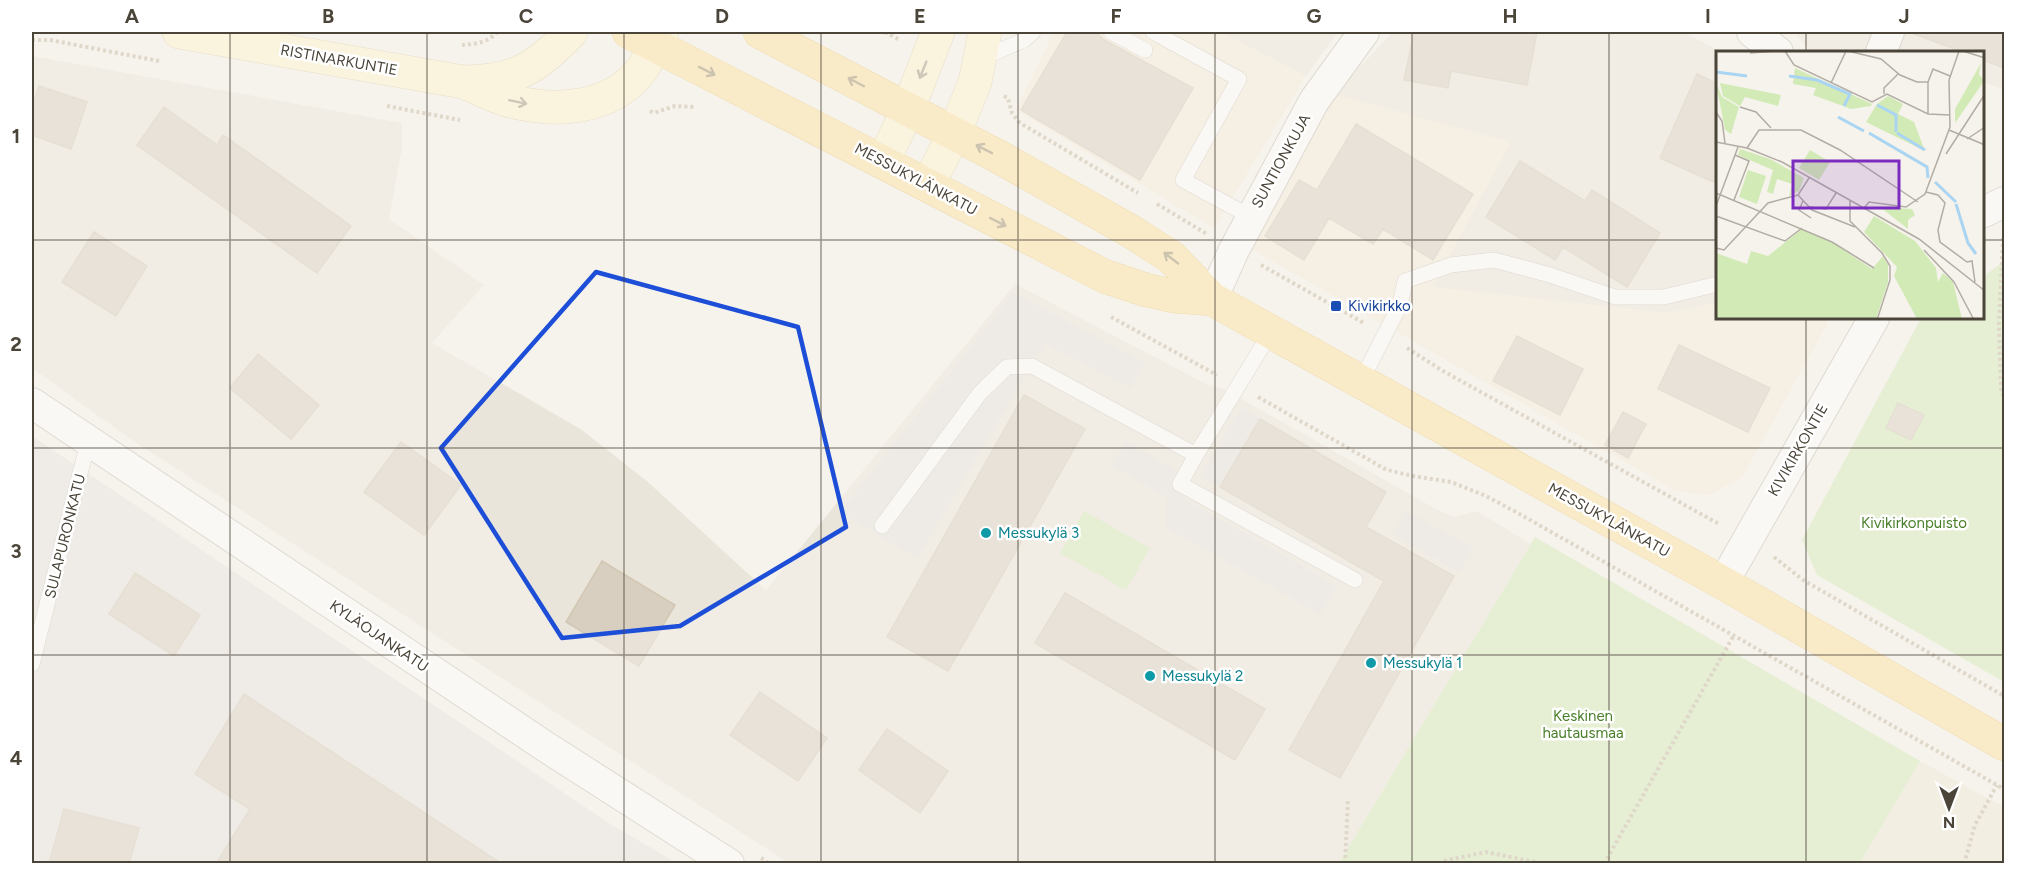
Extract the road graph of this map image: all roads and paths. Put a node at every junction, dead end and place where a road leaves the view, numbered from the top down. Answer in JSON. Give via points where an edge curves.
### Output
{"nodes":[{"id":1,"x":179,"y":32,"type":"edge"},
{"id":2,"x":497,"y":32,"type":"edge"},
{"id":3,"x":571,"y":32,"type":"edge"},
{"id":4,"x":760,"y":32,"type":"edge"},
{"id":5,"x":885,"y":32,"type":"edge"},
{"id":6,"x":1033,"y":32,"type":"edge"},
{"id":7,"x":1111,"y":32,"type":"edge"},
{"id":8,"x":1153,"y":32,"type":"edge"},
{"id":9,"x":1364,"y":32,"type":"edge"},
{"id":10,"x":1752,"y":32,"type":"edge"},
{"id":11,"x":1890,"y":32,"type":"edge"},
{"id":12,"x":648,"y":36,"type":"edge"},
{"id":13,"x":453,"y":44,"type":"dead end"},
{"id":14,"x":934,"y":44,"type":"edge"},
{"id":15,"x":1145,"y":50,"type":"dead end"},
{"id":16,"x":1777,"y":51,"type":"edge"},
{"id":17,"x":1881,"y":51,"type":"edge"},
{"id":18,"x":980,"y":58,"type":"edge"},
{"id":19,"x":463,"y":82,"type":"junction"},
{"id":20,"x":618,"y":92,"type":"junction"},
{"id":21,"x":697,"y":108,"type":"dead end"},
{"id":22,"x":908,"y":109,"type":"junction"},
{"id":23,"x":954,"y":134,"type":"junction"},
{"id":24,"x":883,"y":162,"type":"junction"},
{"id":25,"x":928,"y":185,"type":"junction"},
{"id":26,"x":1142,"y":195,"type":"dead end"},
{"id":27,"x":1152,"y":201,"type":"dead end"},
{"id":28,"x":1997,"y":215,"type":"edge"},
{"id":29,"x":1251,"y":217,"type":"junction"},
{"id":30,"x":1234,"y":250,"type":"junction"},
{"id":31,"x":1716,"y":284,"type":"edge"},
{"id":32,"x":1212,"y":299,"type":"junction"},
{"id":33,"x":1106,"y":314,"type":"dead end"},
{"id":34,"x":1873,"y":320,"type":"edge"},
{"id":35,"x":1271,"y":332,"type":"junction"},
{"id":36,"x":1385,"y":335,"type":"junction"},
{"id":37,"x":1361,"y":381,"type":"junction"},
{"id":38,"x":1239,"y":387,"type":"junction"},
{"id":39,"x":2003,"y":390,"type":"edge"},
{"id":40,"x":2004,"y":398,"type":"edge"},
{"id":41,"x":32,"y":403,"type":"edge"},
{"id":42,"x":88,"y":441,"type":"junction"},
{"id":43,"x":1196,"y":455,"type":"junction"},
{"id":44,"x":882,"y":526,"type":"dead end"},
{"id":45,"x":1747,"y":539,"type":"junction"},
{"id":46,"x":1355,"y":580,"type":"dead end"},
{"id":47,"x":1723,"y":583,"type":"junction"},
{"id":48,"x":1734,"y":635,"type":"junction"},
{"id":49,"x":32,"y":664,"type":"edge"},
{"id":50,"x":2004,"y":696,"type":"edge"},
{"id":51,"x":2004,"y":744,"type":"edge"},
{"id":52,"x":1997,"y":785,"type":"junction"},
{"id":53,"x":2004,"y":789,"type":"edge"},
{"id":54,"x":1348,"y":800,"type":"dead end"},
{"id":55,"x":729,"y":864,"type":"edge"},
{"id":56,"x":1345,"y":864,"type":"edge"},
{"id":57,"x":1439,"y":864,"type":"edge"},
{"id":58,"x":1545,"y":864,"type":"edge"},
{"id":59,"x":1604,"y":864,"type":"edge"},
{"id":60,"x":1964,"y":864,"type":"edge"}],
"edges":[{"from":1,"to":19,"type":"main road","name":"RISTINARKUNTIE"},
{"from":2,"to":13,"type":"path","via":[[480,43]]},
{"from":3,"to":19,"type":"main road","name":"RISTINARKUNTIE","via":[[524,71],[489,82]]},
{"from":22,"to":4,"type":"main road","name":"MESSUKYLÄNKATU","one_way":true},
{"from":5,"to":14,"type":"path"},
{"from":6,"to":18,"type":"lane","via":[[1024,40]]},
{"from":7,"to":15,"type":"lane"},
{"from":8,"to":29,"type":"lane","via":[[1239,79],[1183,180]]},
{"from":9,"to":29,"type":"street","name":"SUNTIONKUJA","via":[[1314,100]]},
{"from":10,"to":16,"type":"street"},
{"from":11,"to":17,"type":"street"},
{"from":12,"to":20,"type":"main road","name":"RISTINARKUNTIE","via":[[643,68]]},
{"from":12,"to":24,"type":"main road","name":"MESSUKYLÄNKATU","one_way":true},
{"from":14,"to":22,"type":"main road","one_way":true},
{"from":18,"to":23,"type":"main road"},
{"from":18,"to":26,"type":"path","via":[[1020,123]]},
{"from":19,"to":20,"type":"main road","name":"RISTINARKUNTIE","one_way":true,"via":[[536,106],[570,107]]},
{"from":20,"to":21,"type":"path","via":[[654,113],[675,106]]},
{"from":22,"to":23,"type":"main road","name":"MESSUKYLÄNKATU"},
{"from":22,"to":24,"type":"main road"},
{"from":23,"to":25,"type":"main road"},
{"from":32,"to":23,"type":"main road","name":"MESSUKYLÄNKATU","one_way":true,"via":[[1171,257],[1132,232]]},
{"from":24,"to":25,"type":"main road","name":"MESSUKYLÄNKATU"},
{"from":25,"to":32,"type":"main road","name":"MESSUKYLÄNKATU","one_way":true,"via":[[1104,276],[1146,291]]},
{"from":27,"to":30,"type":"path"},
{"from":28,"to":39,"type":"path"},
{"from":29,"to":30,"type":"street","name":"SUNTIONKUJA"},
{"from":30,"to":32,"type":"street","name":"SUNTIONKUJA"},
{"from":30,"to":36,"type":"path"},
{"from":31,"to":36,"type":"lane","via":[[1664,297],[1615,297],[1494,260],[1451,265],[1405,281],[1400,305]]},
{"from":32,"to":35,"type":"main road","name":"MESSUKYLÄNKATU"},
{"from":33,"to":38,"type":"path"},
{"from":34,"to":45,"type":"street","name":"KIVIKIRKONTIE"},
{"from":35,"to":37,"type":"main road","name":"MESSUKYLÄNKATU"},
{"from":35,"to":38,"type":"lane"},
{"from":36,"to":37,"type":"lane"},
{"from":36,"to":45,"type":"path"},
{"from":37,"to":47,"type":"main road","name":"MESSUKYLÄNKATU"},
{"from":38,"to":43,"type":"lane"},
{"from":38,"to":48,"type":"path","via":[[1387,470],[1451,482],[1486,496]]},
{"from":39,"to":40,"type":"path"},
{"from":41,"to":42,"type":"street","name":"KYLÄOJANKATU"},
{"from":42,"to":49,"type":"lane","name":"SULAPURONKATU"},
{"from":42,"to":55,"type":"street","name":"KYLÄOJANKATU","via":[[546,747]]},
{"from":43,"to":44,"type":"lane","via":[[1032,366],[1007,367],[980,393]]},
{"from":43,"to":46,"type":"lane","via":[[1180,484]]},
{"from":45,"to":47,"type":"street","name":"KIVIKIRKONTIE"},
{"from":45,"to":50,"type":"path","via":[[1803,580]]},
{"from":47,"to":51,"type":"main road","name":"MESSUKYLÄNKATU"},
{"from":48,"to":52,"type":"path"},
{"from":48,"to":59,"type":"path"},
{"from":52,"to":53,"type":"path"},
{"from":52,"to":60,"type":"path","via":[[1975,825]]},
{"from":54,"to":56,"type":"path"},
{"from":57,"to":58,"type":"path","via":[[1486,852]]}]}
